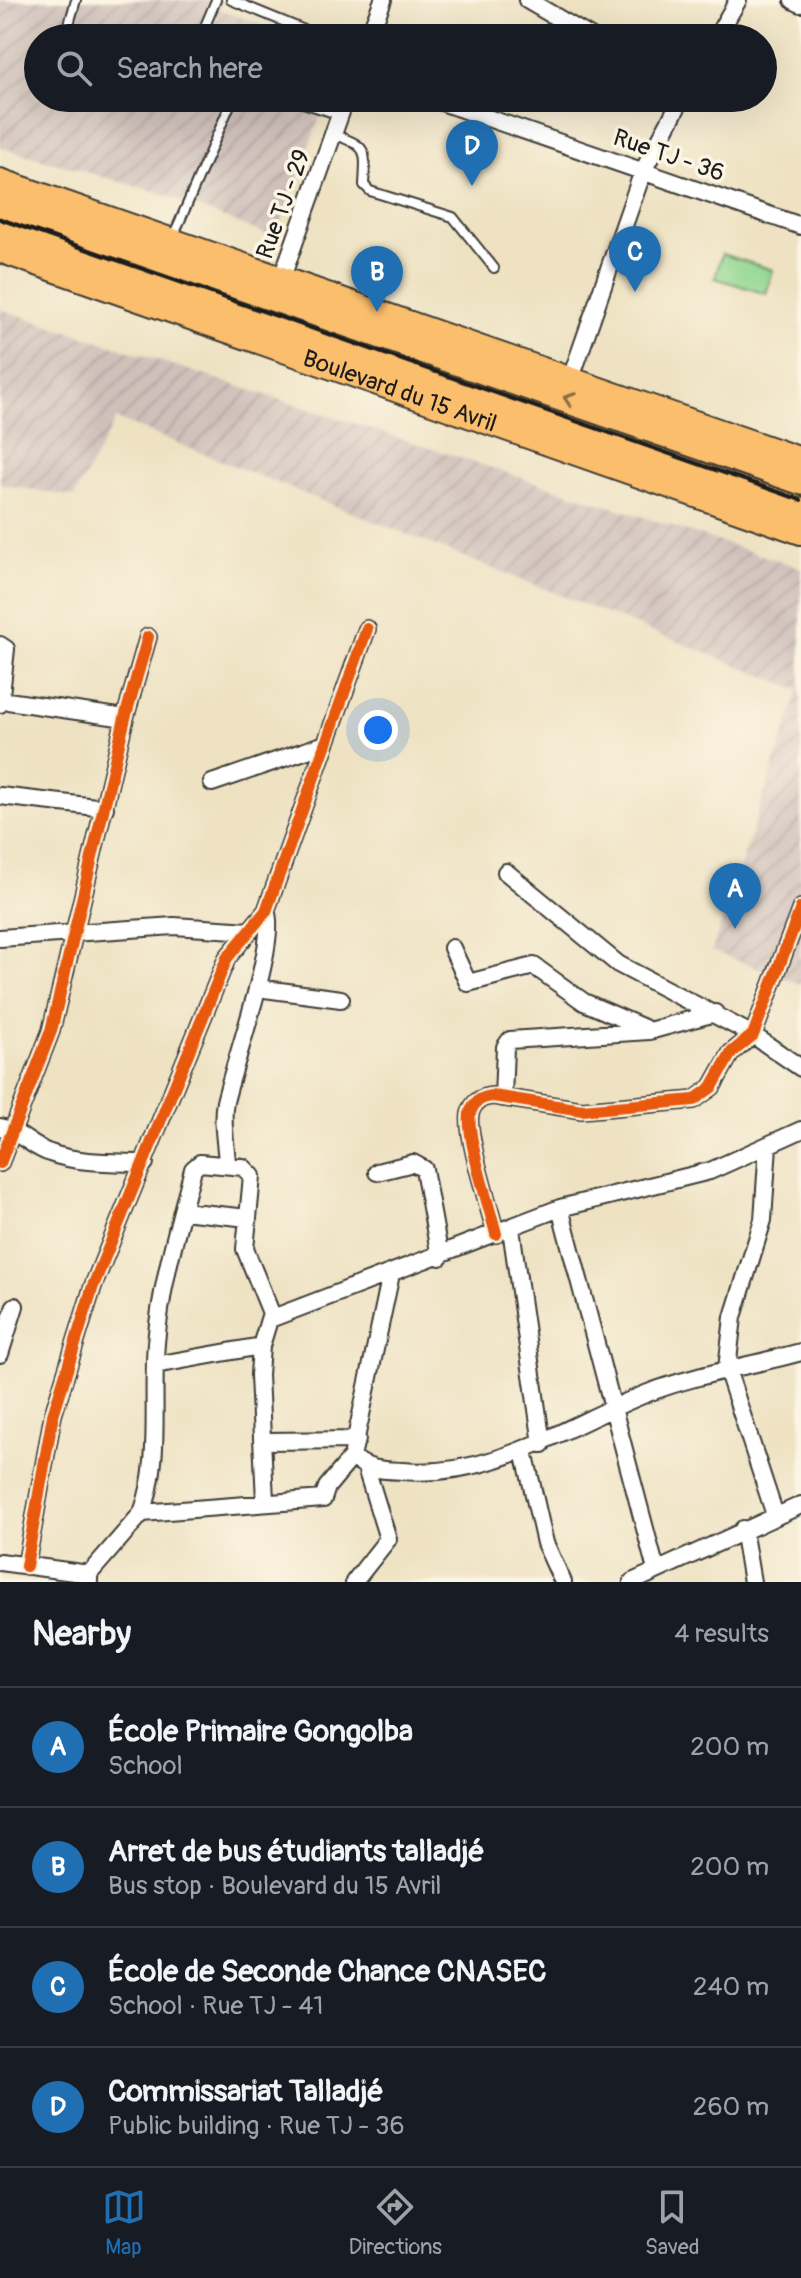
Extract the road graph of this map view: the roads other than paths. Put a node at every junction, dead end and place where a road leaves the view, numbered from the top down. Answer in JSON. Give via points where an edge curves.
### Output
{"nodes":[{"id":1,"x":76,"y":0,"type":"edge"},
{"id":2,"x":216,"y":0,"type":"edge"},
{"id":3,"x":231,"y":0,"type":"edge"},
{"id":4,"x":383,"y":0,"type":"edge"},
{"id":5,"x":527,"y":0,"type":"edge"},
{"id":6,"x":738,"y":0,"type":"edge"},
{"id":7,"x":793,"y":0,"type":"edge"},
{"id":8,"x":801,"y":4,"type":"edge"},
{"id":9,"x":69,"y":24,"type":"edge"},
{"id":10,"x":206,"y":24,"type":"edge"},
{"id":11,"x":290,"y":24,"type":"edge"},
{"id":12,"x":374,"y":24,"type":"edge"},
{"id":13,"x":568,"y":24,"type":"edge"},
{"id":14,"x":724,"y":24,"type":"edge"},
{"id":15,"x":227,"y":112,"type":"edge"},
{"id":16,"x":331,"y":112,"type":"edge"},
{"id":17,"x":341,"y":112,"type":"edge"},
{"id":18,"x":471,"y":112,"type":"edge"},
{"id":19,"x":675,"y":112,"type":"edge"},
{"id":20,"x":340,"y":115,"type":"junction"},
{"id":21,"x":333,"y":134,"type":"junction"},
{"id":22,"x":643,"y":171,"type":"junction"},
{"id":23,"x":0,"y":181,"type":"edge"},
{"id":24,"x":0,"y":202,"type":"edge"},
{"id":25,"x":799,"y":221,"type":"edge"},
{"id":26,"x":0,"y":233,"type":"edge"},
{"id":27,"x":171,"y":241,"type":"junction"},
{"id":28,"x":0,"y":250,"type":"edge"},
{"id":29,"x":494,"y":268,"type":"dead end"},
{"id":30,"x":281,"y":280,"type":"junction"},
{"id":31,"x":571,"y":378,"type":"junction"},
{"id":32,"x":801,"y":460,"type":"edge"},
{"id":33,"x":801,"y":480,"type":"edge"},
{"id":34,"x":801,"y":512,"type":"edge"},
{"id":35,"x":801,"y":532,"type":"edge"},
{"id":36,"x":367,"y":629,"type":"dead end"},
{"id":37,"x":148,"y":637,"type":"dead end"},
{"id":38,"x":0,"y":645,"type":"edge"},
{"id":39,"x":0,"y":702,"type":"edge"},
{"id":40,"x":125,"y":718,"type":"junction"},
{"id":41,"x":325,"y":744,"type":"junction"},
{"id":42,"x":212,"y":783,"type":"dead end"},
{"id":43,"x":0,"y":796,"type":"edge"},
{"id":44,"x":105,"y":808,"type":"junction"},
{"id":45,"x":506,"y":872,"type":"dead end"},
{"id":46,"x":801,"y":908,"type":"edge"},
{"id":47,"x":266,"y":911,"type":"junction"},
{"id":48,"x":250,"y":931,"type":"junction"},
{"id":49,"x":73,"y":935,"type":"junction"},
{"id":50,"x":0,"y":938,"type":"edge"},
{"id":51,"x":452,"y":948,"type":"dead end"},
{"id":52,"x":257,"y":988,"type":"junction"},
{"id":53,"x":341,"y":999,"type":"dead end"},
{"id":54,"x":715,"y":1013,"type":"junction"},
{"id":55,"x":649,"y":1031,"type":"junction"},
{"id":56,"x":753,"y":1035,"type":"junction"},
{"id":57,"x":801,"y":1068,"type":"edge"},
{"id":58,"x":503,"y":1098,"type":"junction"},
{"id":59,"x":7,"y":1128,"type":"edge"},
{"id":60,"x":801,"y":1130,"type":"edge"},
{"id":61,"x":768,"y":1145,"type":"junction"},
{"id":62,"x":0,"y":1163,"type":"edge"},
{"id":63,"x":145,"y":1163,"type":"junction"},
{"id":64,"x":227,"y":1163,"type":"junction"},
{"id":65,"x":377,"y":1172,"type":"dead end"},
{"id":66,"x":560,"y":1208,"type":"junction"},
{"id":67,"x":182,"y":1211,"type":"junction"},
{"id":68,"x":248,"y":1218,"type":"junction"},
{"id":69,"x":504,"y":1232,"type":"junction"},
{"id":70,"x":440,"y":1257,"type":"junction"},
{"id":71,"x":391,"y":1274,"type":"junction"},
{"id":72,"x":15,"y":1306,"type":"dead end"},
{"id":73,"x":270,"y":1319,"type":"junction"},
{"id":74,"x":261,"y":1346,"type":"junction"},
{"id":75,"x":801,"y":1352,"type":"edge"},
{"id":76,"x":0,"y":1354,"type":"edge"},
{"id":77,"x":155,"y":1365,"type":"junction"},
{"id":78,"x":727,"y":1369,"type":"junction"},
{"id":79,"x":614,"y":1406,"type":"junction"},
{"id":80,"x":265,"y":1441,"type":"junction"},
{"id":81,"x":542,"y":1444,"type":"junction"},
{"id":82,"x":354,"y":1448,"type":"junction"},
{"id":83,"x":524,"y":1451,"type":"junction"},
{"id":84,"x":366,"y":1468,"type":"junction"},
{"id":85,"x":265,"y":1501,"type":"junction"},
{"id":86,"x":801,"y":1505,"type":"edge"},
{"id":87,"x":142,"y":1513,"type":"junction"},
{"id":88,"x":775,"y":1515,"type":"junction"},
{"id":89,"x":743,"y":1529,"type":"junction"},
{"id":90,"x":0,"y":1562,"type":"edge"},
{"id":91,"x":38,"y":1572,"type":"edge"},
{"id":92,"x":653,"y":1575,"type":"edge"},
{"id":93,"x":89,"y":1578,"type":"edge"},
{"id":94,"x":354,"y":1582,"type":"edge"},
{"id":95,"x":563,"y":1582,"type":"edge"},
{"id":96,"x":632,"y":1582,"type":"edge"},
{"id":97,"x":752,"y":1582,"type":"edge"}],
"edges":[{"from":1,"to":9,"type":"lane"},
{"from":2,"to":10,"type":"lane"},
{"from":3,"to":11,"type":"lane"},
{"from":4,"to":12,"type":"street"},
{"from":5,"to":13,"type":"street"},
{"from":6,"to":14,"type":"street"},
{"from":7,"to":8,"type":"street"},
{"from":15,"to":27,"type":"lane"},
{"from":16,"to":20,"type":"lane"},
{"from":17,"to":20,"type":"street","name":"Rue TJ - 29"},
{"from":18,"to":22,"type":"street","name":"Rue TJ - 36"},
{"from":19,"to":22,"type":"street"},
{"from":20,"to":21,"type":"street","name":"Rue TJ - 29"},
{"from":21,"to":29,"type":"lane","via":[[361,144],[364,185],[370,191],[453,217]]},
{"from":21,"to":30,"type":"street","name":"Rue TJ - 29"},
{"from":22,"to":25,"type":"street","name":"Rue TJ - 36"},
{"from":22,"to":31,"type":"street"},
{"from":23,"to":27,"type":"main road"},
{"from":33,"to":24,"type":"highway","name":"Boulevard du 15 Avril","one_way":true},
{"from":26,"to":34,"type":"highway","name":"Boulevard du 15 Avril"},
{"from":27,"to":30,"type":"main road"},
{"from":28,"to":35,"type":"main road","name":"Boulevard du 15 Avril"},
{"from":30,"to":31,"type":"main road"},
{"from":31,"to":32,"type":"main road"},
{"from":36,"to":41,"type":"street"},
{"from":37,"to":40,"type":"street"},
{"from":38,"to":39,"type":"street","via":[[6,649]]},
{"from":39,"to":40,"type":"street"},
{"from":40,"to":44,"type":"street"},
{"from":41,"to":42,"type":"street"},
{"from":41,"to":47,"type":"street"},
{"from":43,"to":44,"type":"street"},
{"from":44,"to":49,"type":"street"},
{"from":45,"to":54,"type":"street","via":[[618,964]]},
{"from":46,"to":56,"type":"street"},
{"from":47,"to":48,"type":"street"},
{"from":47,"to":52,"type":"street","via":[[271,922]]},
{"from":48,"to":49,"type":"street","via":[[174,926]]},
{"from":48,"to":63,"type":"street","via":[[227,958]]},
{"from":49,"to":50,"type":"street"},
{"from":49,"to":59,"type":"street","via":[[46,1047]]},
{"from":51,"to":55,"type":"street","via":[[468,983],[534,966],[584,1002]]},
{"from":52,"to":53,"type":"street"},
{"from":52,"to":64,"type":"street","via":[[224,1105]]},
{"from":54,"to":55,"type":"street"},
{"from":54,"to":56,"type":"street"},
{"from":55,"to":58,"type":"street","via":[[510,1040],[505,1047]]},
{"from":56,"to":57,"type":"street"},
{"from":56,"to":58,"type":"street","via":[[731,1053],[712,1087],[694,1100],[582,1110]]},
{"from":58,"to":69,"type":"street","via":[[482,1097],[474,1103],[469,1124]]},
{"from":59,"to":62,"type":"street"},
{"from":59,"to":63,"type":"street","via":[[35,1147],[70,1159]]},
{"from":60,"to":61,"type":"street"},
{"from":61,"to":66,"type":"street","via":[[692,1177]]},
{"from":61,"to":78,"type":"street","via":[[763,1220],[733,1317]]},
{"from":63,"to":91,"type":"street","via":[[93,1286],[53,1415]]},
{"from":64,"to":67,"type":"street","via":[[195,1165]]},
{"from":64,"to":68,"type":"street","via":[[252,1176]]},
{"from":65,"to":70,"type":"street","via":[[413,1163],[424,1169]]},
{"from":66,"to":69,"type":"street"},
{"from":66,"to":79,"type":"street"},
{"from":67,"to":68,"type":"street"},
{"from":67,"to":77,"type":"street","via":[[162,1293]]},
{"from":68,"to":73,"type":"street","via":[[246,1257],[268,1302]]},
{"from":69,"to":70,"type":"street"},
{"from":69,"to":81,"type":"street"},
{"from":70,"to":71,"type":"street"},
{"from":71,"to":73,"type":"street"},
{"from":71,"to":82,"type":"street"},
{"from":72,"to":76,"type":"street"},
{"from":73,"to":74,"type":"street"},
{"from":74,"to":77,"type":"street"},
{"from":74,"to":80,"type":"street"},
{"from":75,"to":78,"type":"street"},
{"from":77,"to":87,"type":"street","via":[[153,1481]]},
{"from":78,"to":79,"type":"street"},
{"from":78,"to":88,"type":"street"},
{"from":79,"to":81,"type":"street"},
{"from":79,"to":92,"type":"street"},
{"from":80,"to":82,"type":"street"},
{"from":80,"to":85,"type":"street"},
{"from":81,"to":83,"type":"street"},
{"from":82,"to":84,"type":"street"},
{"from":82,"to":85,"type":"street","via":[[323,1499]]},
{"from":83,"to":84,"type":"street","via":[[447,1473]]},
{"from":83,"to":95,"type":"street","via":[[545,1543]]},
{"from":84,"to":94,"type":"street","via":[[388,1539]]},
{"from":85,"to":87,"type":"street"},
{"from":86,"to":88,"type":"street"},
{"from":87,"to":93,"type":"street"},
{"from":88,"to":89,"type":"street"},
{"from":89,"to":92,"type":"street"},
{"from":89,"to":97,"type":"street"},
{"from":90,"to":91,"type":"street"},
{"from":91,"to":93,"type":"street"},
{"from":92,"to":96,"type":"street"}]}
